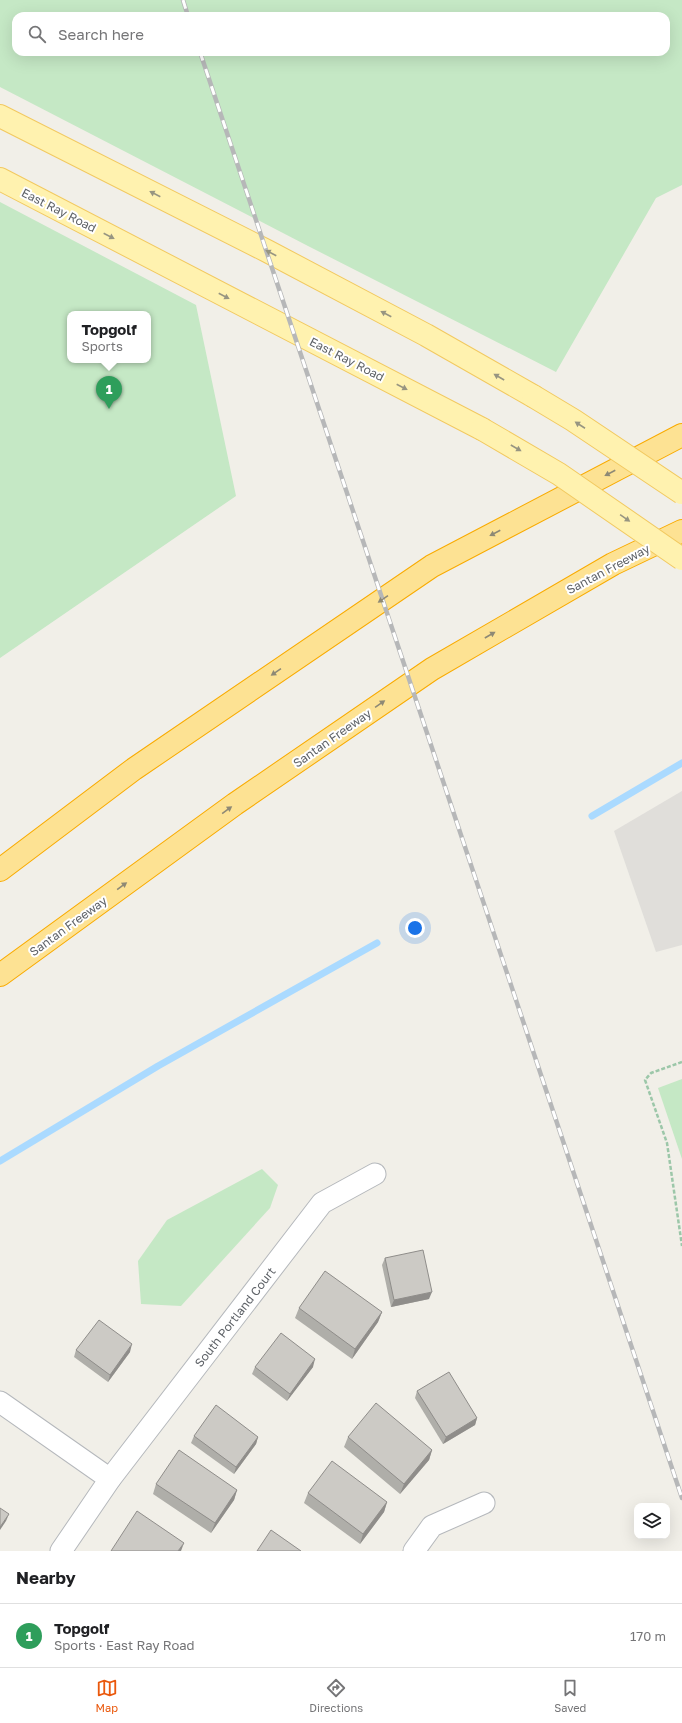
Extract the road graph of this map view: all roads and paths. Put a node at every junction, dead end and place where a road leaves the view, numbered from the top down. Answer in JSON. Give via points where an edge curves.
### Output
{"nodes":[{"id":1,"x":0,"y":116,"type":"edge"},
{"id":2,"x":0,"y":179,"type":"edge"},
{"id":3,"x":682,"y":435,"type":"edge"},
{"id":4,"x":682,"y":493,"type":"edge"},
{"id":5,"x":682,"y":531,"type":"edge"},
{"id":6,"x":682,"y":559,"type":"edge"},
{"id":7,"x":0,"y":870,"type":"edge"},
{"id":8,"x":0,"y":975,"type":"edge"},
{"id":9,"x":682,"y":1062,"type":"edge"},
{"id":10,"x":375,"y":1174,"type":"dead end"},
{"id":11,"x":682,"y":1246,"type":"edge"},
{"id":12,"x":0,"y":1402,"type":"edge"},
{"id":13,"x":110,"y":1479,"type":"junction"},
{"id":14,"x":484,"y":1503,"type":"dead end"},
{"id":15,"x":61,"y":1551,"type":"edge"},
{"id":16,"x":414,"y":1551,"type":"edge"}],
"edges":[{"from":4,"to":1,"type":"main road","one_way":true,"bridge":true,"via":[[533,396],[426,335],[281,258]]},
{"from":2,"to":6,"type":"main road","name":"East Ray Road","one_way":true,"bridge":true,"via":[[482,429],[559,474]]},
{"from":3,"to":7,"type":"highway","one_way":true,"via":[[432,566],[134,769]]},
{"from":8,"to":5,"type":"highway","name":"Santan Freeway","one_way":true,"via":[[235,804],[432,669],[613,564]]},
{"from":9,"to":11,"type":"path","via":[[651,1073],[645,1080],[667,1143]]},
{"from":10,"to":13,"type":"street","name":"South Portland Court","via":[[322,1203]]},
{"from":12,"to":13,"type":"street"},
{"from":13,"to":15,"type":"street","name":"South Portland Court"},
{"from":14,"to":16,"type":"street","via":[[432,1526]]}]}
